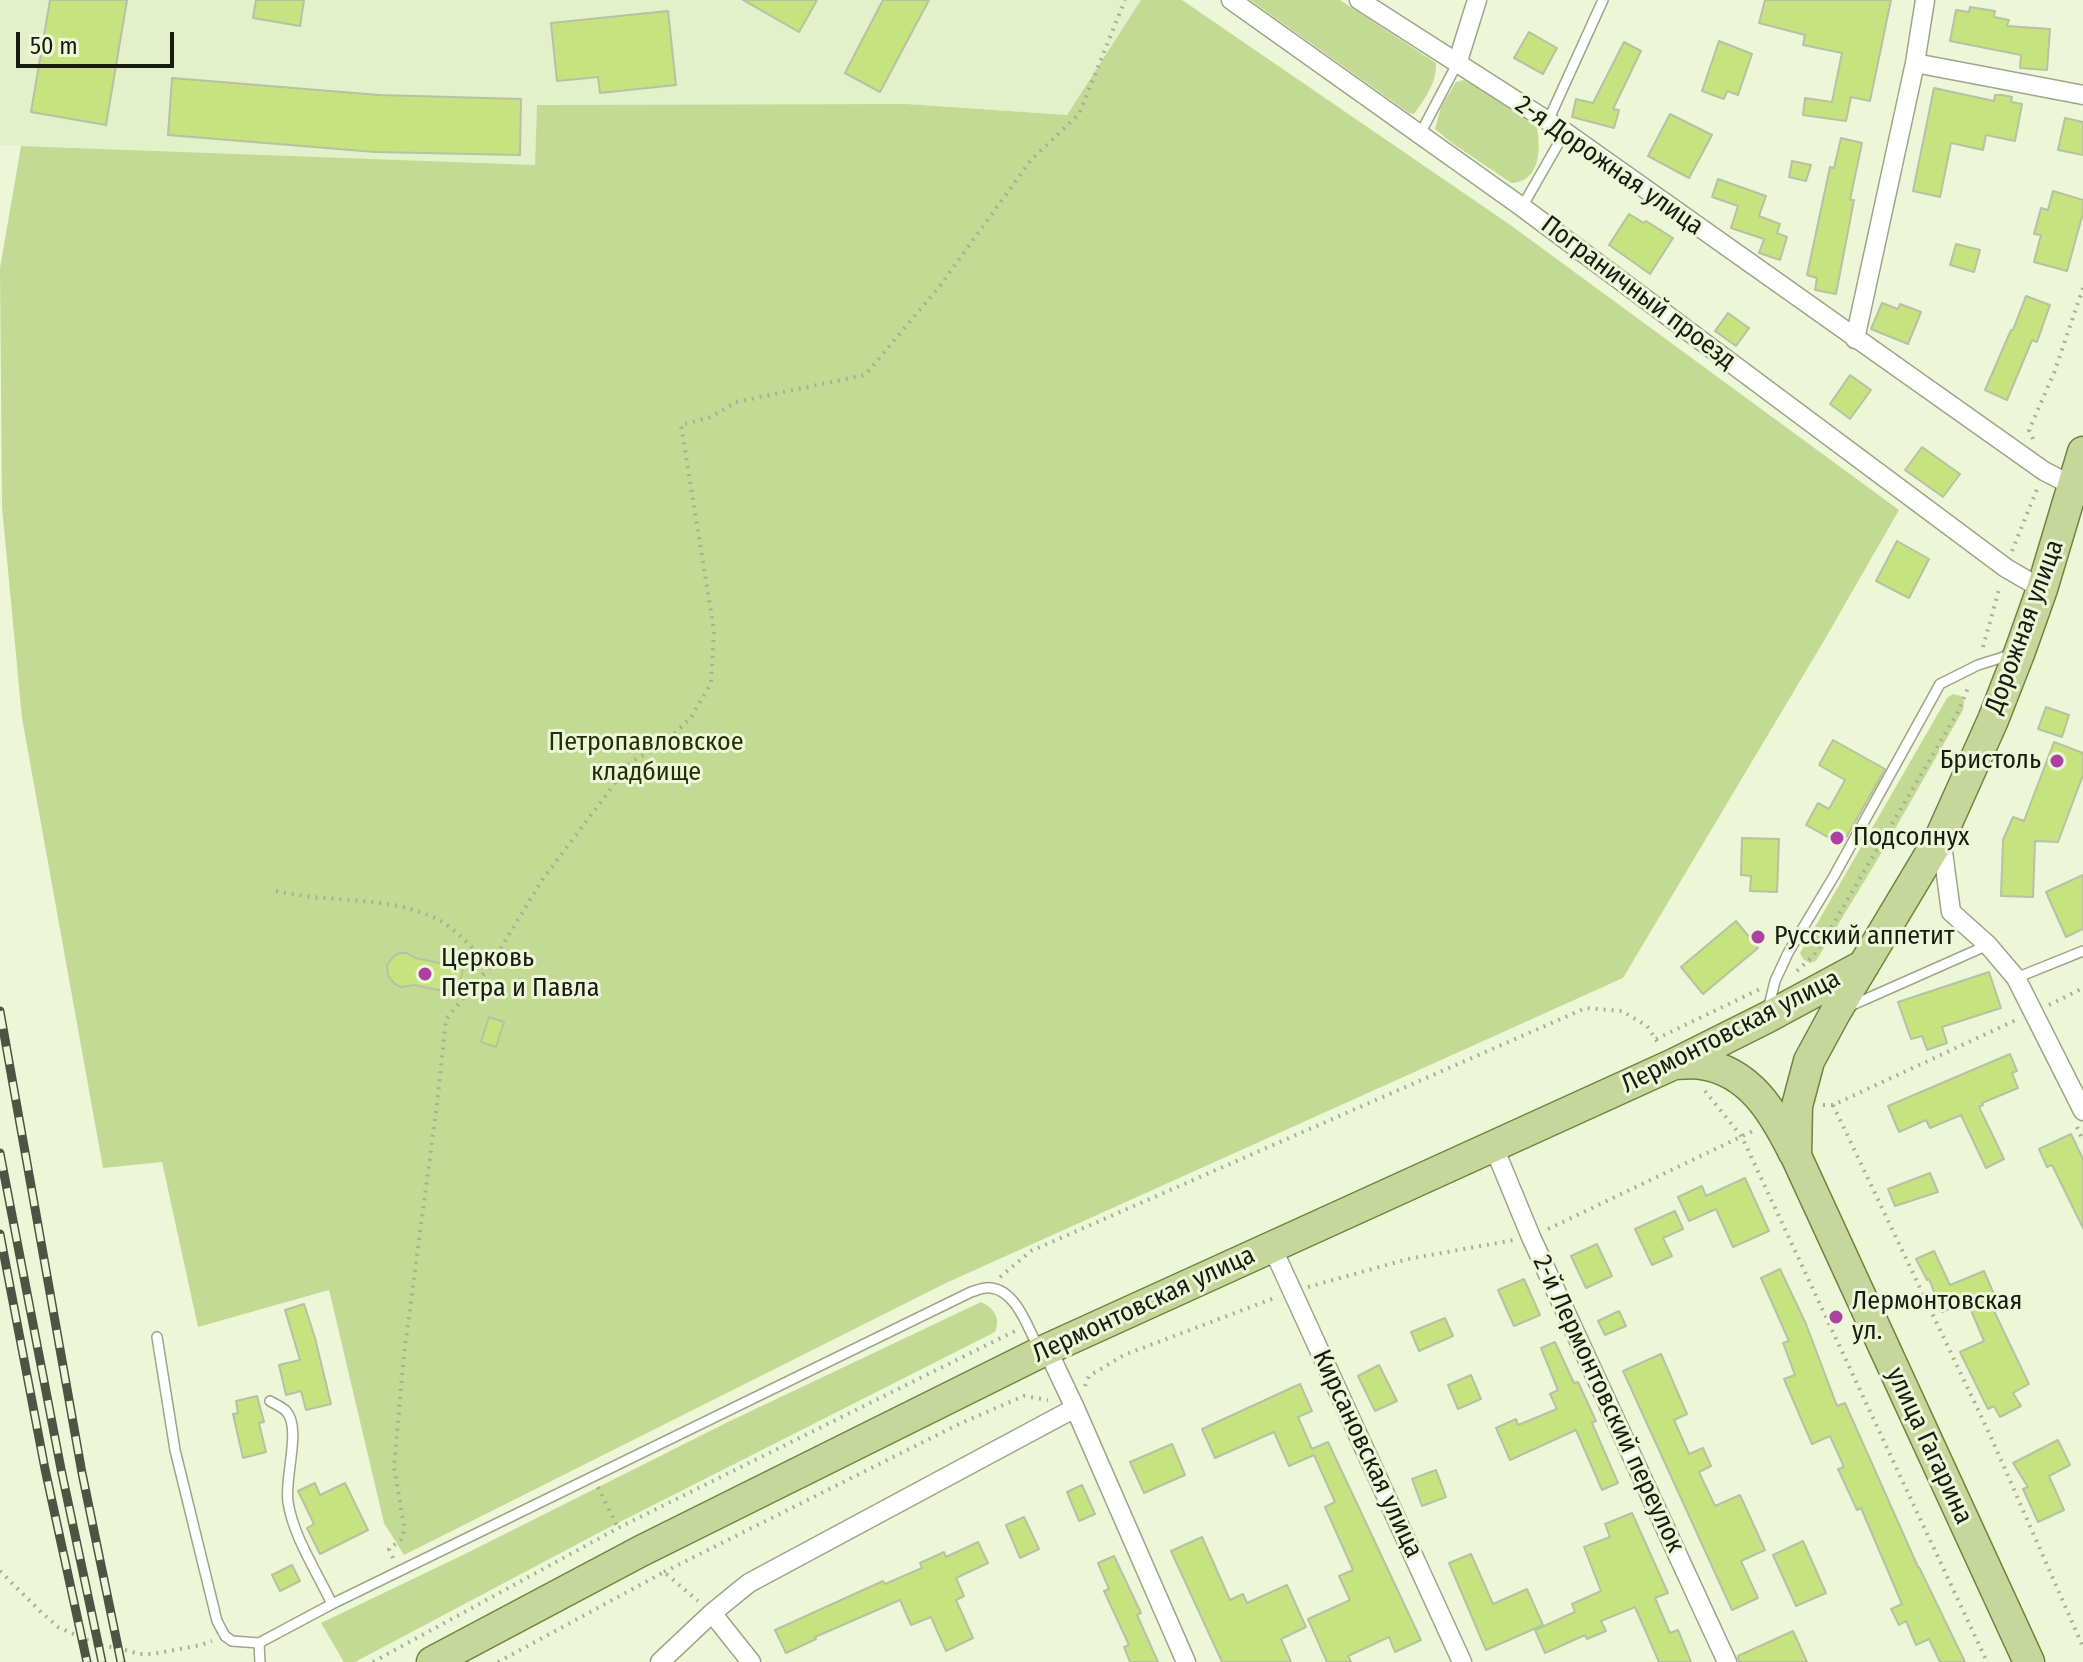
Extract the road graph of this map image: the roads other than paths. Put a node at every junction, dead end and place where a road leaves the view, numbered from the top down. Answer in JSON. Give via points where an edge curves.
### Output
{"nodes":[{"id":1,"x":1231,"y":0,"type":"edge"},
{"id":2,"x":1359,"y":0,"type":"edge"},
{"id":3,"x":1477,"y":0,"type":"edge"},
{"id":4,"x":1603,"y":0,"type":"edge"},
{"id":5,"x":1925,"y":0,"type":"edge"},
{"id":6,"x":1915,"y":63,"type":"junction"},
{"id":7,"x":1457,"y":64,"type":"junction"},
{"id":8,"x":2083,"y":95,"type":"edge"},
{"id":9,"x":1548,"y":121,"type":"junction"},
{"id":10,"x":1565,"y":132,"type":"junction"},
{"id":11,"x":1420,"y":134,"type":"junction"},
{"id":12,"x":1522,"y":207,"type":"junction"},
{"id":13,"x":1855,"y":339,"type":"junction"},
{"id":14,"x":2083,"y":452,"type":"edge"},
{"id":15,"x":2078,"y":487,"type":"edge"},
{"id":16,"x":2042,"y":589,"type":"junction"},
{"id":17,"x":2020,"y":651,"type":"junction"},
{"id":18,"x":1941,"y":836,"type":"junction"},
{"id":19,"x":1988,"y":945,"type":"junction"},
{"id":20,"x":2083,"y":951,"type":"edge"},
{"id":21,"x":1864,"y":965,"type":"junction"},
{"id":22,"x":2016,"y":978,"type":"junction"},
{"id":23,"x":1835,"y":1013,"type":"junction"},
{"id":24,"x":1766,"y":1018,"type":"junction"},
{"id":25,"x":1674,"y":1064,"type":"junction"},
{"id":26,"x":1786,"y":1111,"type":"junction"},
{"id":27,"x":2083,"y":1111,"type":"edge"},
{"id":28,"x":1493,"y":1145,"type":"junction"},
{"id":29,"x":1272,"y":1247,"type":"junction"},
{"id":30,"x":157,"y":1337,"type":"dead end"},
{"id":31,"x":1044,"y":1351,"type":"junction"},
{"id":32,"x":270,"y":1401,"type":"dead end"},
{"id":33,"x":1075,"y":1408,"type":"junction"},
{"id":34,"x":332,"y":1604,"type":"junction"},
{"id":35,"x":712,"y":1613,"type":"junction"},
{"id":36,"x":259,"y":1643,"type":"junction"},
{"id":37,"x":260,"y":1662,"type":"edge"},
{"id":38,"x":432,"y":1662,"type":"edge"},
{"id":39,"x":660,"y":1662,"type":"edge"},
{"id":40,"x":751,"y":1662,"type":"edge"},
{"id":41,"x":1186,"y":1662,"type":"edge"},
{"id":42,"x":1462,"y":1662,"type":"edge"},
{"id":43,"x":1727,"y":1662,"type":"edge"},
{"id":44,"x":2029,"y":1662,"type":"edge"}],
"edges":[{"from":1,"to":11,"type":"street","name":"Пограничный проезд"},
{"from":2,"to":7,"type":"street","name":"2-я Дорожная улица"},
{"from":3,"to":7,"type":"street"},
{"from":4,"to":9,"type":"lane"},
{"from":5,"to":6,"type":"street"},
{"from":6,"to":8,"type":"street"},
{"from":6,"to":13,"type":"street"},
{"from":7,"to":9,"type":"street","name":"2-я Дорожная улица"},
{"from":7,"to":11,"type":"lane"},
{"from":9,"to":10,"type":"street","name":"2-я Дорожная улица"},
{"from":10,"to":12,"type":"lane"},
{"from":10,"to":13,"type":"street","name":"2-я Дорожная улица"},
{"from":11,"to":12,"type":"street","name":"Пограничный проезд"},
{"from":12,"to":16,"type":"street","name":"Пограничный проезд","via":[[2006,568]]},
{"from":13,"to":15,"type":"street","name":"2-я Дорожная улица","via":[[2044,471]]},
{"from":14,"to":15,"type":"main road","name":"Дорожная улица"},
{"from":15,"to":16,"type":"main road","name":"Дорожная улица"},
{"from":16,"to":17,"type":"main road","name":"Дорожная улица"},
{"from":17,"to":18,"type":"main road","name":"Дорожная улица"},
{"from":17,"to":24,"type":"lane","via":[[1940,684],[1788,953]]},
{"from":18,"to":19,"type":"street","via":[[1951,912]]},
{"from":18,"to":21,"type":"main road","name":"Дорожная улица"},
{"from":19,"to":22,"type":"street"},
{"from":19,"to":23,"type":"lane"},
{"from":20,"to":22,"type":"lane"},
{"from":21,"to":23,"type":"main road"},
{"from":21,"to":24,"type":"main road","name":"Лермонтовская улица"},
{"from":22,"to":27,"type":"street"},
{"from":23,"to":26,"type":"main road"},
{"from":24,"to":25,"type":"main road","name":"Лермонтовская улица"},
{"from":25,"to":26,"type":"main road","name":"улица Гагарина","via":[[1725,1071]]},
{"from":25,"to":28,"type":"main road","name":"Лермонтовская улица"},
{"from":26,"to":44,"type":"main road","name":"улица Гагарина","via":[[1796,1156]]},
{"from":28,"to":29,"type":"main road","name":"Лермонтовская улица"},
{"from":28,"to":43,"type":"street","name":"2-й Лермонтовский переулок"},
{"from":29,"to":31,"type":"main road","name":"Лермонтовская улица"},
{"from":29,"to":42,"type":"street","name":"Кирсановская улица"},
{"from":30,"to":36,"type":"lane","via":[[175,1450],[217,1621],[232,1641]]},
{"from":31,"to":33,"type":"street"},
{"from":31,"to":34,"type":"lane","via":[[1013,1301],[987,1287],[971,1292]]},
{"from":31,"to":38,"type":"main road","name":"Лермонтовская улица","via":[[641,1551]]},
{"from":32,"to":34,"type":"lane","via":[[286,1411],[293,1424],[287,1501]]},
{"from":33,"to":35,"type":"street","via":[[749,1583]]},
{"from":33,"to":41,"type":"street"},
{"from":34,"to":36,"type":"lane"},
{"from":35,"to":39,"type":"street"},
{"from":35,"to":40,"type":"street"},
{"from":36,"to":37,"type":"lane"}]}
